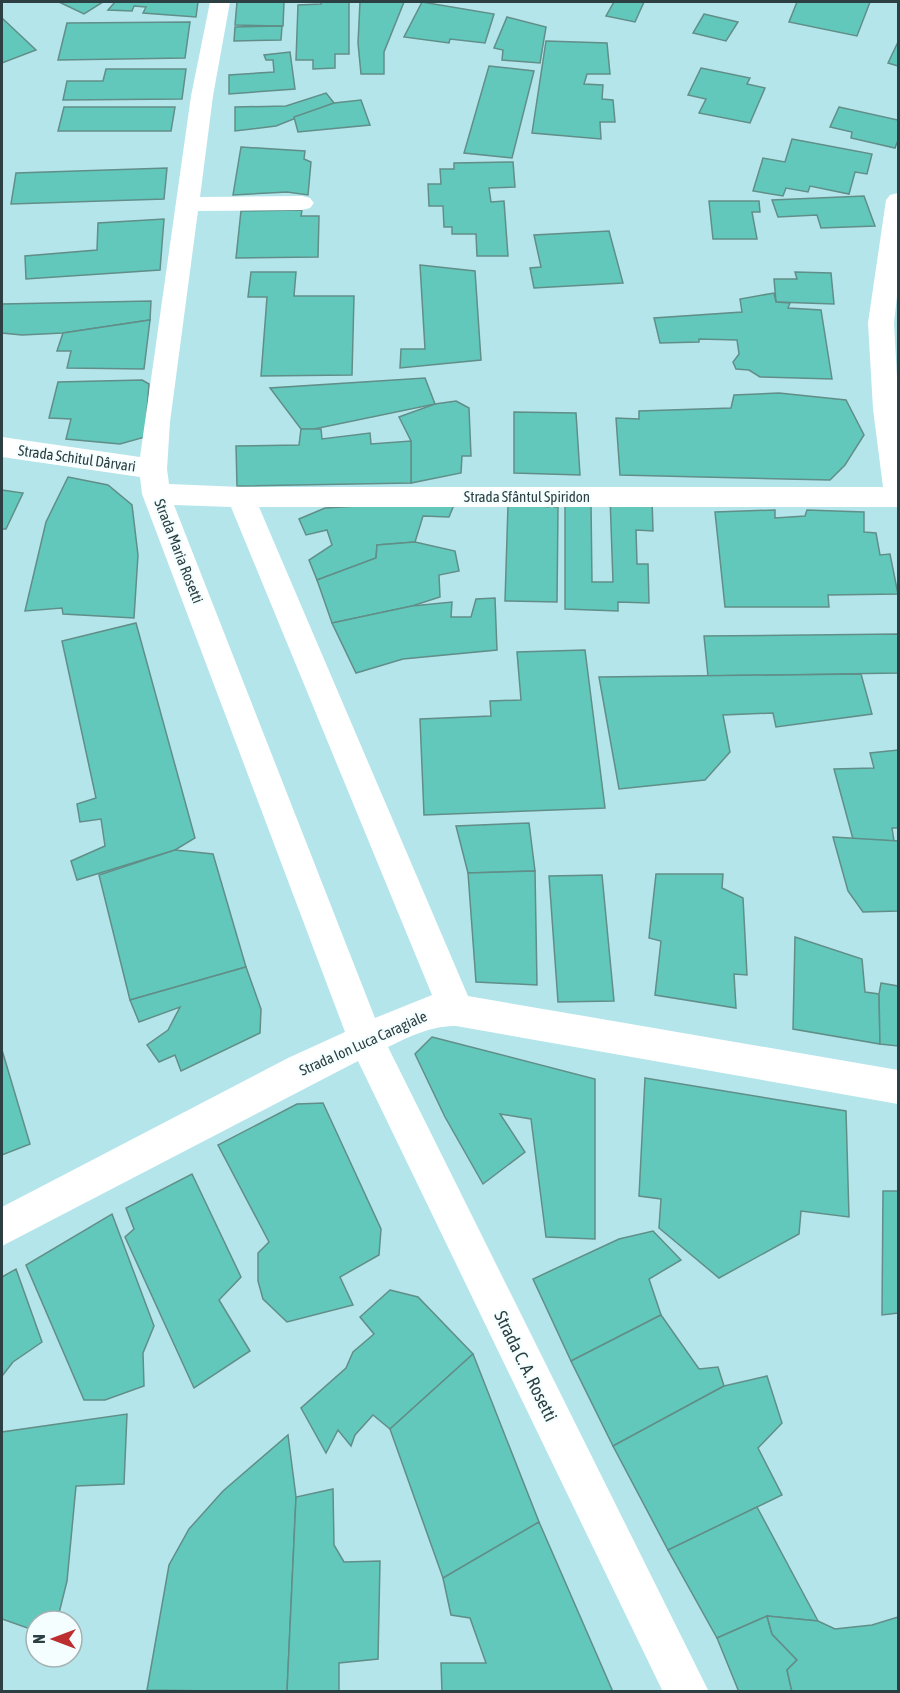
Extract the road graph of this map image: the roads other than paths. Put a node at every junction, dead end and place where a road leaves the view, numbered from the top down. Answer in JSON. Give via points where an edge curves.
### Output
{"nodes":[{"id":1,"x":220,"y":2,"type":"edge"},
{"id":2,"x":898,"y":200,"type":"edge"},
{"id":3,"x":302,"y":203,"type":"dead end"},
{"id":4,"x":187,"y":204,"type":"junction"},
{"id":5,"x":2,"y":447,"type":"edge"},
{"id":6,"x":155,"y":481,"type":"junction"},
{"id":7,"x":242,"y":496,"type":"junction"},
{"id":8,"x":898,"y":497,"type":"edge"},
{"id":9,"x":456,"y":1010,"type":"junction"},
{"id":10,"x":366,"y":1040,"type":"junction"},
{"id":11,"x":898,"y":1087,"type":"edge"},
{"id":12,"x":2,"y":1227,"type":"edge"},
{"id":13,"x":687,"y":1692,"type":"edge"}],
"edges":[{"from":1,"to":4,"type":"street","name":"Strada Maria Rosetti"},
{"from":2,"to":8,"type":"street","via":[[881,323],[886,409]]},
{"from":3,"to":4,"type":"street"},
{"from":4,"to":6,"type":"street","name":"Strada Maria Rosetti"},
{"from":5,"to":6,"type":"street","name":"Strada Schitul Dârvari"},
{"from":6,"to":7,"type":"street","name":"Strada Sfântul Spiridon"},
{"from":6,"to":10,"type":"street","name":"Strada Maria Rosetti"},
{"from":7,"to":8,"type":"street","name":"Strada Sfântul Spiridon"},
{"from":7,"to":9,"type":"street"},
{"from":9,"to":10,"type":"street","name":"Strada Ion Luca Caragiale","via":[[417,1016]]},
{"from":9,"to":11,"type":"street","name":"Strada Ion Luca Caragiale"},
{"from":10,"to":12,"type":"street","name":"Strada Ion Luca Caragiale","via":[[301,1070]]},
{"from":10,"to":13,"type":"street","name":"Strada C. A. Rosetti"}]}
